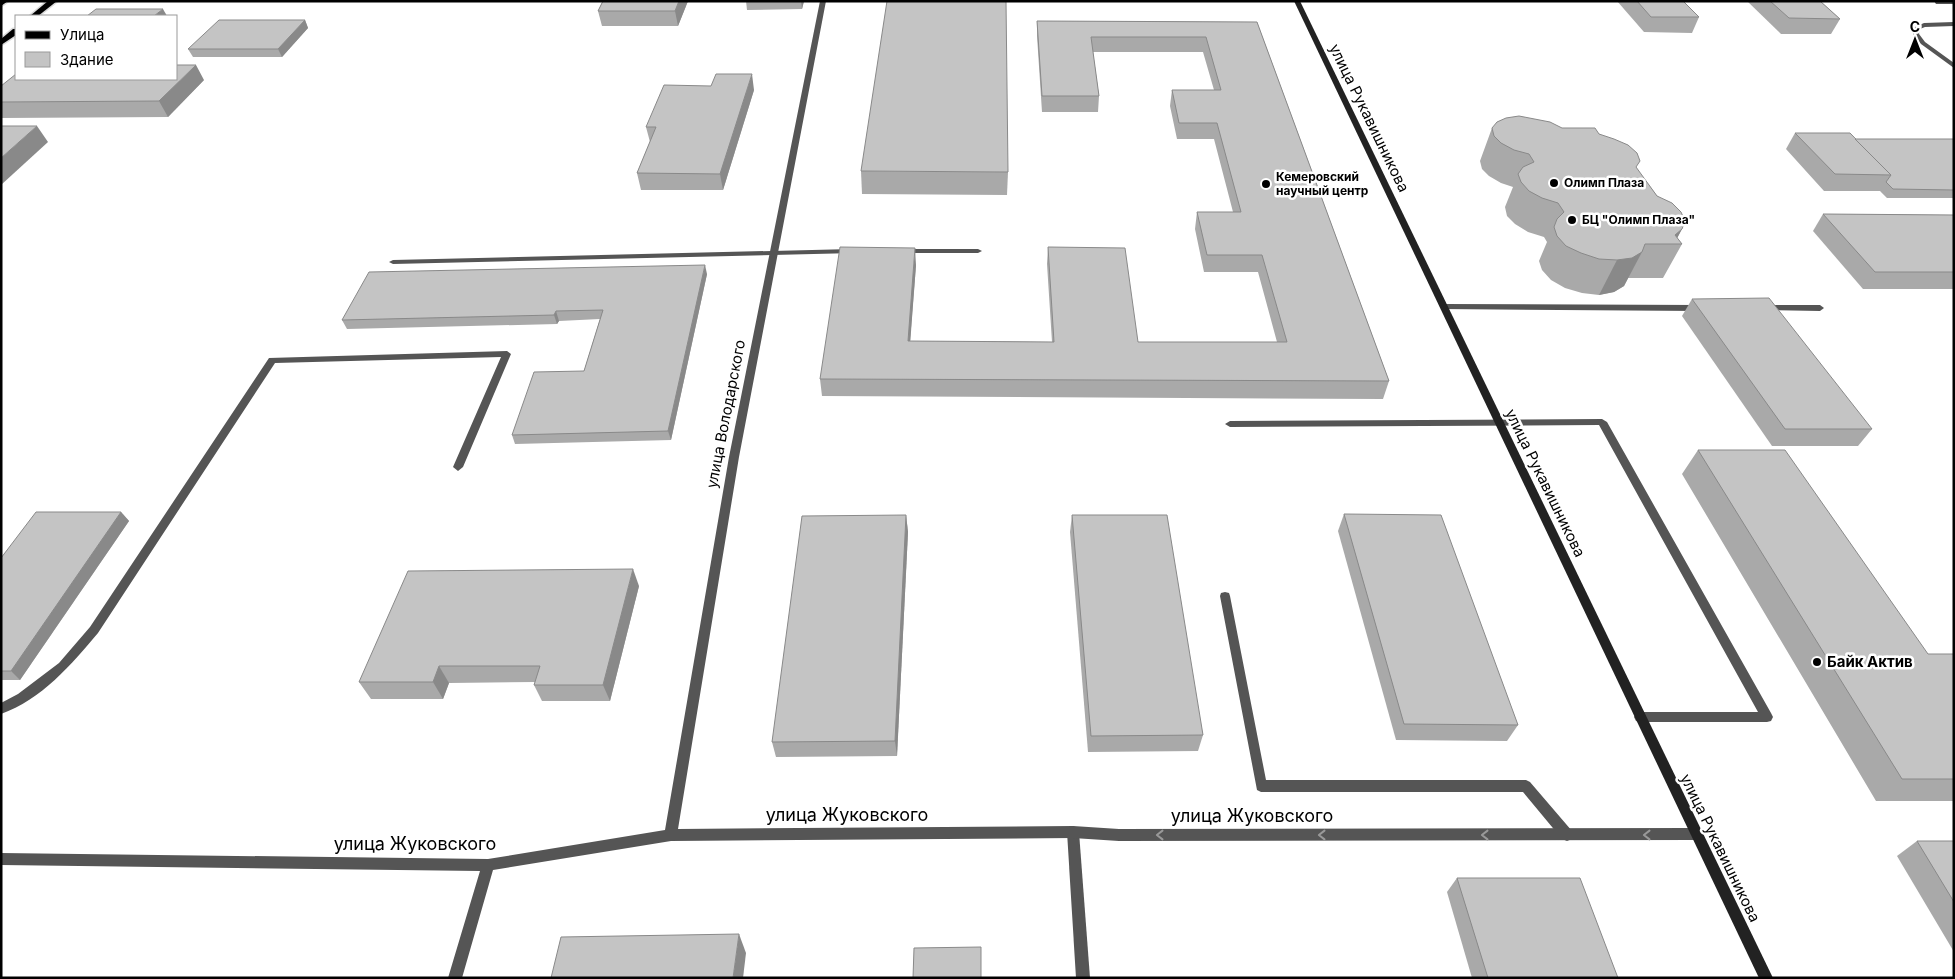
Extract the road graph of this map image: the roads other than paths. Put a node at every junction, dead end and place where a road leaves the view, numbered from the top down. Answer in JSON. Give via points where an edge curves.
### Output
{"nodes":[{"id":1,"x":4,"y":1,"type":"edge"},
{"id":2,"x":53,"y":1,"type":"edge"},
{"id":3,"x":823,"y":1,"type":"edge"},
{"id":4,"x":1296,"y":1,"type":"edge"},
{"id":5,"x":1936,"y":2,"type":"edge"},
{"id":6,"x":1954,"y":2,"type":"edge"},
{"id":7,"x":1,"y":4,"type":"edge"},
{"id":8,"x":35,"y":15,"type":"edge"},
{"id":9,"x":1954,"y":24,"type":"edge"},
{"id":10,"x":15,"y":32,"type":"edge"},
{"id":11,"x":1,"y":43,"type":"edge"},
{"id":12,"x":1954,"y":66,"type":"edge"},
{"id":13,"x":861,"y":251,"type":"edge"},
{"id":14,"x":890,"y":251,"type":"edge"},
{"id":15,"x":978,"y":251,"type":"dead end"},
{"id":16,"x":774,"y":252,"type":"junction"},
{"id":17,"x":394,"y":262,"type":"dead end"},
{"id":18,"x":1444,"y":307,"type":"junction"},
{"id":19,"x":1711,"y":308,"type":"edge"},
{"id":20,"x":1750,"y":308,"type":"edge"},
{"id":21,"x":1820,"y":308,"type":"dead end"},
{"id":22,"x":1499,"y":422,"type":"junction"},
{"id":23,"x":1230,"y":424,"type":"dead end"},
{"id":24,"x":458,"y":467,"type":"dead end"},
{"id":25,"x":1225,"y":596,"type":"dead end"},
{"id":26,"x":1,"y":709,"type":"edge"},
{"id":27,"x":1640,"y":717,"type":"junction"},
{"id":28,"x":1073,"y":832,"type":"junction"},
{"id":29,"x":1696,"y":834,"type":"junction"},
{"id":30,"x":672,"y":835,"type":"junction"},
{"id":31,"x":1567,"y":835,"type":"junction"},
{"id":32,"x":1,"y":859,"type":"edge"},
{"id":33,"x":488,"y":865,"type":"junction"},
{"id":34,"x":455,"y":978,"type":"edge"},
{"id":35,"x":1083,"y":978,"type":"edge"},
{"id":36,"x":1766,"y":978,"type":"edge"}],
"edges":[{"from":1,"to":7,"type":"main road"},
{"from":2,"to":8,"type":"main road"},
{"from":3,"to":16,"type":"street","name":"улица Володарского"},
{"from":4,"to":18,"type":"street","name":"улица Рукавишникова"},
{"from":5,"to":6,"type":"street"},
{"from":9,"to":12,"type":"street","via":[[1924,24],[1917,28],[1916,34]]},
{"from":10,"to":11,"type":"main road"},
{"from":13,"to":16,"type":"street"},
{"from":14,"to":15,"type":"street"},
{"from":16,"to":17,"type":"street"},
{"from":16,"to":30,"type":"street","name":"улица Володарского","via":[[734,457]]},
{"from":18,"to":19,"type":"street"},
{"from":18,"to":22,"type":"street","name":"улица Рукавишникова"},
{"from":20,"to":21,"type":"street"},
{"from":22,"to":23,"type":"street"},
{"from":22,"to":27,"type":"street","name":"улица Рукавишникова"},
{"from":22,"to":27,"type":"street","via":[[1602,422],[1767,717]]},
{"from":24,"to":26,"type":"street","via":[[507,354],[272,360],[94,630],[63,666],[22,698]]},
{"from":25,"to":31,"type":"street","via":[[1261,786],[1526,786]]},
{"from":27,"to":29,"type":"street","name":"улица Рукавишникова"},
{"from":28,"to":30,"type":"street","name":"улица Жуковского"},
{"from":31,"to":28,"type":"street","name":"улица Жуковского","one_way":true,"via":[[1119,835]]},
{"from":28,"to":35,"type":"street"},
{"from":29,"to":31,"type":"street","name":"улица Жуковского","one_way":true},
{"from":29,"to":36,"type":"street","name":"улица Рукавишникова"},
{"from":30,"to":33,"type":"street","name":"улица Жуковского"},
{"from":32,"to":33,"type":"street","name":"улица Жуковского"},
{"from":33,"to":34,"type":"street"}]}
